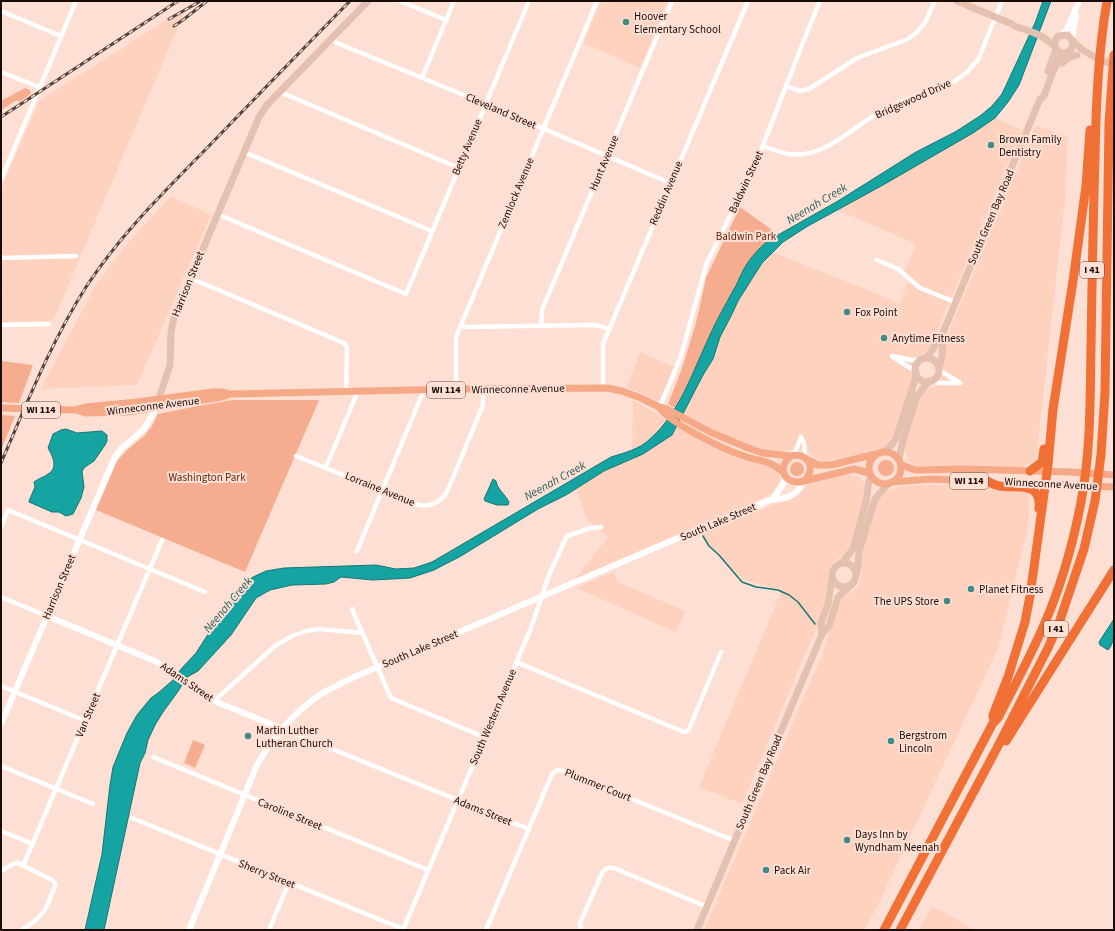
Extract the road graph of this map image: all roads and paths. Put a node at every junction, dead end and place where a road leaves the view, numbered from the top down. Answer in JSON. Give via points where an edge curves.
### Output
{"nodes":[{"id":1,"x":76,"y":1,"type":"edge"},
{"id":2,"x":368,"y":1,"type":"edge"},
{"id":3,"x":400,"y":1,"type":"edge"},
{"id":4,"x":454,"y":1,"type":"edge"},
{"id":5,"x":529,"y":1,"type":"edge"},
{"id":6,"x":598,"y":1,"type":"edge"},
{"id":7,"x":672,"y":1,"type":"edge"},
{"id":8,"x":748,"y":1,"type":"edge"},
{"id":9,"x":820,"y":1,"type":"edge"},
{"id":10,"x":935,"y":1,"type":"edge"},
{"id":11,"x":957,"y":1,"type":"edge"},
{"id":12,"x":1002,"y":1,"type":"edge"},
{"id":13,"x":1107,"y":1,"type":"edge"},
{"id":14,"x":1078,"y":3,"type":"edge"},
{"id":15,"x":1,"y":11,"type":"edge"},
{"id":16,"x":996,"y":17,"type":"junction"},
{"id":17,"x":446,"y":20,"type":"junction"},
{"id":18,"x":1039,"y":35,"type":"junction"},
{"id":19,"x":1060,"y":35,"type":"junction"},
{"id":20,"x":61,"y":36,"type":"junction"},
{"id":21,"x":332,"y":39,"type":"junction"},
{"id":22,"x":1072,"y":40,"type":"junction"},
{"id":23,"x":1055,"y":50,"type":"junction"},
{"id":24,"x":1068,"y":53,"type":"junction"},
{"id":25,"x":1077,"y":54,"type":"junction"},
{"id":26,"x":1114,"y":55,"type":"edge"},
{"id":27,"x":1091,"y":56,"type":"junction"},
{"id":28,"x":1114,"y":65,"type":"edge"},
{"id":29,"x":1,"y":72,"type":"edge"},
{"id":30,"x":422,"y":78,"type":"junction"},
{"id":31,"x":786,"y":86,"type":"junction"},
{"id":32,"x":1097,"y":86,"type":"junction"},
{"id":33,"x":39,"y":87,"type":"junction"},
{"id":34,"x":280,"y":92,"type":"junction"},
{"id":35,"x":1042,"y":98,"type":"junction"},
{"id":36,"x":485,"y":104,"type":"junction"},
{"id":37,"x":543,"y":129,"type":"junction"},
{"id":38,"x":1109,"y":143,"type":"junction"},
{"id":39,"x":763,"y":146,"type":"junction"},
{"id":40,"x":244,"y":152,"type":"junction"},
{"id":41,"x":607,"y":156,"type":"junction"},
{"id":42,"x":459,"y":168,"type":"junction"},
{"id":43,"x":1,"y":180,"type":"edge"},
{"id":44,"x":670,"y":183,"type":"junction"},
{"id":45,"x":1114,"y":197,"type":"edge"},
{"id":46,"x":217,"y":214,"type":"junction"},
{"id":47,"x":432,"y":231,"type":"junction"},
{"id":48,"x":76,"y":256,"type":"dead end"},
{"id":49,"x":1,"y":258,"type":"edge"},
{"id":50,"x":877,"y":260,"type":"dead end"},
{"id":51,"x":190,"y":278,"type":"junction"},
{"id":52,"x":954,"y":302,"type":"junction"},
{"id":53,"x":49,"y":324,"type":"dead end"},
{"id":54,"x":1,"y":325,"type":"edge"},
{"id":55,"x":461,"y":326,"type":"junction"},
{"id":56,"x":541,"y":326,"type":"junction"},
{"id":57,"x":609,"y":329,"type":"junction"},
{"id":58,"x":942,"y":335,"type":"junction"},
{"id":59,"x":924,"y":359,"type":"junction"},
{"id":60,"x":939,"y":368,"type":"junction"},
{"id":61,"x":915,"y":372,"type":"junction"},
{"id":62,"x":931,"y":381,"type":"junction"},
{"id":63,"x":603,"y":388,"type":"junction"},
{"id":64,"x":483,"y":389,"type":"junction"},
{"id":65,"x":424,"y":390,"type":"junction"},
{"id":66,"x":456,"y":390,"type":"junction"},
{"id":67,"x":358,"y":391,"type":"junction"},
{"id":68,"x":346,"y":392,"type":"junction"},
{"id":69,"x":230,"y":394,"type":"junction"},
{"id":70,"x":159,"y":399,"type":"junction"},
{"id":71,"x":4,"y":408,"type":"edge"},
{"id":72,"x":156,"y":408,"type":"junction"},
{"id":73,"x":659,"y":408,"type":"junction"},
{"id":74,"x":1053,"y":409,"type":"junction"},
{"id":75,"x":76,"y":410,"type":"junction"},
{"id":76,"x":680,"y":420,"type":"junction"},
{"id":77,"x":885,"y":451,"type":"junction"},
{"id":78,"x":876,"y":454,"type":"junction"},
{"id":79,"x":793,"y":455,"type":"junction"},
{"id":80,"x":296,"y":456,"type":"dead end"},
{"id":81,"x":806,"y":459,"type":"junction"},
{"id":82,"x":900,"y":462,"type":"junction"},
{"id":83,"x":326,"y":467,"type":"junction"},
{"id":84,"x":1030,"y":471,"type":"junction"},
{"id":85,"x":1047,"y":472,"type":"junction"},
{"id":86,"x":870,"y":475,"type":"junction"},
{"id":87,"x":1114,"y":475,"type":"edge"},
{"id":88,"x":784,"y":477,"type":"junction"},
{"id":89,"x":803,"y":481,"type":"junction"},
{"id":90,"x":987,"y":481,"type":"junction"},
{"id":91,"x":891,"y":483,"type":"junction"},
{"id":92,"x":1046,"y":484,"type":"junction"},
{"id":93,"x":1114,"y":488,"type":"edge"},
{"id":94,"x":382,"y":490,"type":"junction"},
{"id":95,"x":783,"y":498,"type":"junction"},
{"id":96,"x":773,"y":499,"type":"junction"},
{"id":97,"x":1039,"y":523,"type":"junction"},
{"id":98,"x":1,"y":527,"type":"edge"},
{"id":99,"x":601,"y":527,"type":"dead end"},
{"id":100,"x":79,"y":540,"type":"junction"},
{"id":101,"x":162,"y":540,"type":"dead end"},
{"id":102,"x":356,"y":551,"type":"dead end"},
{"id":103,"x":842,"y":563,"type":"junction"},
{"id":104,"x":150,"y":569,"type":"junction"},
{"id":105,"x":1114,"y":570,"type":"edge"},
{"id":106,"x":857,"y":573,"type":"junction"},
{"id":107,"x":832,"y":578,"type":"junction"},
{"id":108,"x":849,"y":587,"type":"junction"},
{"id":109,"x":205,"y":592,"type":"dead end"},
{"id":110,"x":543,"y":596,"type":"junction"},
{"id":111,"x":1,"y":597,"type":"edge"},
{"id":112,"x":352,"y":609,"type":"dead end"},
{"id":113,"x":47,"y":616,"type":"junction"},
{"id":114,"x":362,"y":633,"type":"junction"},
{"id":115,"x":822,"y":634,"type":"junction"},
{"id":116,"x":118,"y":645,"type":"junction"},
{"id":117,"x":721,"y":652,"type":"dead end"},
{"id":118,"x":516,"y":662,"type":"junction"},
{"id":119,"x":377,"y":668,"type":"junction"},
{"id":120,"x":1,"y":686,"type":"edge"},
{"id":121,"x":15,"y":692,"type":"junction"},
{"id":122,"x":214,"y":701,"type":"junction"},
{"id":123,"x":86,"y":721,"type":"junction"},
{"id":124,"x":993,"y":722,"type":"junction"},
{"id":125,"x":1,"y":724,"type":"edge"},
{"id":126,"x":283,"y":729,"type":"junction"},
{"id":127,"x":484,"y":738,"type":"junction"},
{"id":128,"x":996,"y":748,"type":"junction"},
{"id":129,"x":153,"y":757,"type":"dead end"},
{"id":130,"x":1,"y":766,"type":"edge"},
{"id":131,"x":56,"y":788,"type":"junction"},
{"id":132,"x":244,"y":795,"type":"junction"},
{"id":133,"x":458,"y":800,"type":"junction"},
{"id":134,"x":93,"y":804,"type":"dead end"},
{"id":135,"x":132,"y":818,"type":"dead end"},
{"id":136,"x":529,"y":829,"type":"junction"},
{"id":137,"x":1,"y":831,"type":"edge"},
{"id":138,"x":734,"y":841,"type":"junction"},
{"id":139,"x":33,"y":844,"type":"junction"},
{"id":140,"x":220,"y":855,"type":"junction"},
{"id":141,"x":23,"y":866,"type":"junction"},
{"id":142,"x":428,"y":870,"type":"junction"},
{"id":143,"x":1,"y":871,"type":"edge"},
{"id":144,"x":289,"y":882,"type":"junction"},
{"id":145,"x":707,"y":907,"type":"junction"},
{"id":146,"x":22,"y":930,"type":"edge"},
{"id":147,"x":189,"y":930,"type":"edge"},
{"id":148,"x":269,"y":930,"type":"edge"},
{"id":149,"x":403,"y":930,"type":"edge"},
{"id":150,"x":486,"y":930,"type":"edge"},
{"id":151,"x":581,"y":930,"type":"edge"},
{"id":152,"x":697,"y":930,"type":"edge"},
{"id":153,"x":884,"y":930,"type":"edge"},
{"id":154,"x":900,"y":930,"type":"edge"}],
"edges":[{"from":1,"to":20,"type":"street"},
{"from":2,"to":21,"type":"main road","name":"Harrison Street"},
{"from":3,"to":17,"type":"street"},
{"from":4,"to":17,"type":"street"},
{"from":5,"to":36,"type":"street","name":"Betty Avenue"},
{"from":6,"to":37,"type":"street","name":"Zemlock Avenue"},
{"from":7,"to":41,"type":"street","name":"Hunt Avenue"},
{"from":8,"to":44,"type":"street","name":"Reddin Avenue"},
{"from":9,"to":31,"type":"street","name":"Baldwin Street"},
{"from":10,"to":31,"type":"street","via":[[922,27],[906,40],[857,58],[809,89],[800,91]]},
{"from":11,"to":16,"type":"main road"},
{"from":12,"to":16,"type":"street","name":"Bridgewood Drive"},
{"from":13,"to":32,"type":"highway","number":"I 41"},
{"from":14,"to":19,"type":"street","via":[[1067,29]]},
{"from":14,"to":22,"type":"street"},
{"from":15,"to":20,"type":"street"},
{"from":16,"to":18,"type":"main road"},
{"from":16,"to":39,"type":"street","name":"Bridgewood Drive","via":[[978,60],[955,81],[883,110],[834,141],[806,154],[789,154]]},
{"from":17,"to":30,"type":"street"},
{"from":18,"to":19,"type":"main road"},
{"from":18,"to":23,"type":"main road","via":[[1047,38]]},
{"from":19,"to":22,"type":"main road","via":[[1067,35]]},
{"from":19,"to":23,"type":"main road","via":[[1055,41]]},
{"from":20,"to":33,"type":"street"},
{"from":21,"to":30,"type":"street","name":"Cleveland Street"},
{"from":21,"to":34,"type":"main road","name":"Harrison Street"},
{"from":22,"to":24,"type":"main road","via":[[1073,48]]},
{"from":22,"to":27,"type":"main road","via":[[1076,46]]},
{"from":23,"to":24,"type":"main road"},
{"from":23,"to":35,"type":"main road","name":"South Green Bay Road","via":[[1039,94]]},
{"from":24,"to":25,"type":"main road"},
{"from":24,"to":35,"type":"main road","name":"South Green Bay Road","via":[[1056,64]]},
{"from":25,"to":27,"type":"main road"},
{"from":25,"to":35,"type":"main road","via":[[1062,63]]},
{"from":26,"to":38,"type":"highway","number":"I 41"},
{"from":27,"to":28,"type":"main road"},
{"from":29,"to":33,"type":"street"},
{"from":30,"to":36,"type":"street","name":"Cleveland Street"},
{"from":31,"to":39,"type":"street","name":"Baldwin Street"},
{"from":32,"to":74,"type":"highway","via":[[1091,97],[1086,186]]},
{"from":32,"to":124,"type":"highway","number":"I 41","via":[[1090,432],[1082,500],[1072,545],[1045,624],[998,718]]},
{"from":33,"to":43,"type":"street"},
{"from":34,"to":40,"type":"main road","name":"Harrison Street","via":[[259,117]]},
{"from":34,"to":42,"type":"street"},
{"from":35,"to":52,"type":"main road","name":"South Green Bay Road"},
{"from":36,"to":37,"type":"street","name":"Cleveland Street"},
{"from":36,"to":42,"type":"street","name":"Betty Avenue"},
{"from":37,"to":41,"type":"street","name":"Cleveland Street"},
{"from":37,"to":55,"type":"street","name":"Zemlock Avenue"},
{"from":38,"to":45,"type":"highway","via":[[1113,149]]},
{"from":38,"to":128,"type":"highway","number":"I 41","via":[[1105,392],[1101,455],[1094,501],[1084,549],[1059,623]]},
{"from":39,"to":73,"type":"street","name":"Baldwin Street","via":[[706,266],[681,356]]},
{"from":40,"to":46,"type":"main road","name":"Harrison Street"},
{"from":40,"to":47,"type":"street"},
{"from":41,"to":44,"type":"street","name":"Cleveland Street"},
{"from":41,"to":56,"type":"street","name":"Hunt Avenue","via":[[542,310]]},
{"from":42,"to":47,"type":"street","name":"Betty Avenue"},
{"from":44,"to":57,"type":"street","name":"Reddin Avenue"},
{"from":46,"to":47,"type":"street","name":"Betty Avenue","via":[[406,294]]},
{"from":46,"to":51,"type":"main road","name":"Harrison Street"},
{"from":48,"to":49,"type":"street"},
{"from":50,"to":52,"type":"street","via":[[898,269],[920,288]]},
{"from":51,"to":68,"type":"street","via":[[344,343],[347,348]]},
{"from":51,"to":70,"type":"main road","name":"Harrison Street","via":[[174,317],[170,364]]},
{"from":52,"to":58,"type":"main road","name":"South Green Bay Road"},
{"from":53,"to":54,"type":"street"},
{"from":55,"to":56,"type":"street"},
{"from":55,"to":66,"type":"street","name":"Zemlock Avenue","via":[[455,340]]},
{"from":56,"to":57,"type":"street","via":[[596,325]]},
{"from":57,"to":63,"type":"street","name":"Reddin Avenue","via":[[602,347]]},
{"from":58,"to":59,"type":"main road","name":"South Green Bay Road"},
{"from":58,"to":60,"type":"main road","name":"South Green Bay Road"},
{"from":59,"to":60,"type":"main road","via":[[933,360]]},
{"from":59,"to":61,"type":"main road","via":[[916,366]]},
{"from":59,"to":61,"type":"street","via":[[911,360],[892,356]]},
{"from":60,"to":62,"type":"main road"},
{"from":60,"to":62,"type":"street","via":[[960,382]]},
{"from":61,"to":62,"type":"main road","via":[[920,379]]},
{"from":61,"to":77,"type":"main road","via":[[914,384],[896,438]]},
{"from":62,"to":82,"type":"main road","via":[[917,396],[903,440]]},
{"from":63,"to":64,"type":"main road","name":"Winneconne Avenue","number":"WI 114"},
{"from":63,"to":73,"type":"main road","name":"Winneconne Avenue","number":"WI 114","via":[[632,394]]},
{"from":64,"to":66,"type":"main road","name":"Winneconne Avenue","number":"WI 114"},
{"from":64,"to":94,"type":"street","name":"Lorraine Avenue","via":[[483,405],[444,497],[425,506]]},
{"from":65,"to":66,"type":"main road","name":"Winneconne Avenue","number":"WI 114"},
{"from":65,"to":67,"type":"main road","name":"Winneconne Avenue","number":"WI 114"},
{"from":65,"to":94,"type":"street"},
{"from":67,"to":68,"type":"main road","name":"Winneconne Avenue","number":"WI 114"},
{"from":67,"to":83,"type":"street"},
{"from":68,"to":69,"type":"main road","name":"Winneconne Avenue","number":"WI 114"},
{"from":69,"to":70,"type":"main road","name":"Winneconne Avenue","number":"WI 114","via":[[203,392]]},
{"from":69,"to":72,"type":"main road","name":"Winneconne Avenue","number":"WI 114"},
{"from":70,"to":72,"type":"main road","name":"Harrison Street"},
{"from":70,"to":75,"type":"main road","name":"Winneconne Avenue","number":"WI 114"},
{"from":71,"to":75,"type":"main road","name":"Winneconne Avenue","number":"WI 114"},
{"from":72,"to":75,"type":"main road","name":"Winneconne Avenue","number":"WI 114","via":[[86,413]]},
{"from":72,"to":100,"type":"street","name":"Harrison Street","via":[[144,429],[121,449],[114,459]]},
{"from":73,"to":76,"type":"main road","name":"Winneconne Avenue","number":"WI 114"},
{"from":74,"to":84,"type":"highway","via":[[1048,419],[1043,460]]},
{"from":74,"to":85,"type":"highway"},
{"from":76,"to":79,"type":"main road","name":"Winneconne Avenue","number":"WI 114","via":[[763,453]]},
{"from":76,"to":88,"type":"main road","name":"Winneconne Avenue","number":"WI 114","via":[[699,436],[732,452],[771,462]]},
{"from":77,"to":78,"type":"main road"},
{"from":77,"to":82,"type":"main road"},
{"from":78,"to":81,"type":"main road","via":[[831,465],[818,465]]},
{"from":78,"to":86,"type":"main road","via":[[870,463]]},
{"from":79,"to":81,"type":"main road"},
{"from":79,"to":81,"type":"street","via":[[801,437]]},
{"from":79,"to":88,"type":"main road","via":[[785,462]]},
{"from":80,"to":83,"type":"street","name":"Lorraine Avenue"},
{"from":81,"to":89,"type":"main road","via":[[810,464],[810,472]]},
{"from":82,"to":84,"type":"main road","name":"Winneconne Avenue","number":"WI 114","via":[[916,470]]},
{"from":82,"to":91,"type":"main road","via":[[900,475]]},
{"from":83,"to":94,"type":"street","name":"Lorraine Avenue"},
{"from":84,"to":85,"type":"main road","name":"Winneconne Avenue","number":"WI 114"},
{"from":85,"to":87,"type":"main road","name":"Winneconne Avenue","number":"WI 114"},
{"from":85,"to":92,"type":"highway"},
{"from":86,"to":89,"type":"main road","via":[[854,469]]},
{"from":86,"to":91,"type":"main road","via":[[879,483]]},
{"from":86,"to":103,"type":"main road","via":[[866,502],[852,549]]},
{"from":88,"to":89,"type":"main road","via":[[792,482]]},
{"from":88,"to":95,"type":"street"},
{"from":88,"to":96,"type":"street"},
{"from":89,"to":95,"type":"street","name":"South Lake Street","via":[[796,492]]},
{"from":90,"to":91,"type":"main road","name":"Winneconne Avenue","number":"WI 114","via":[[931,479]]},
{"from":90,"to":92,"type":"main road","name":"Winneconne Avenue","number":"WI 114"},
{"from":90,"to":97,"type":"highway","via":[[999,486],[1026,487],[1033,490],[1039,505]]},
{"from":91,"to":106,"type":"main road","via":[[875,499],[859,552]]},
{"from":92,"to":93,"type":"main road","name":"Winneconne Avenue","number":"WI 114"},
{"from":92,"to":97,"type":"highway"},
{"from":94,"to":102,"type":"street"},
{"from":95,"to":96,"type":"street","name":"South Lake Street"},
{"from":96,"to":110,"type":"street","name":"South Lake Street"},
{"from":97,"to":124,"type":"highway","via":[[1025,622],[993,715]]},
{"from":98,"to":100,"type":"street","via":[[8,510]]},
{"from":99,"to":110,"type":"street","name":"South Western Avenue","via":[[567,536]]},
{"from":100,"to":104,"type":"street"},
{"from":100,"to":113,"type":"street","name":"Harrison Street"},
{"from":101,"to":104,"type":"street","name":"Van Street"},
{"from":103,"to":106,"type":"main road","via":[[853,566]]},
{"from":103,"to":107,"type":"main road","via":[[833,569]]},
{"from":104,"to":109,"type":"street"},
{"from":104,"to":116,"type":"street","name":"Van Street"},
{"from":105,"to":128,"type":"highway","via":[[1005,742]]},
{"from":106,"to":108,"type":"main road","via":[[854,583]]},
{"from":107,"to":108,"type":"main road","via":[[837,585]]},
{"from":107,"to":115,"type":"main road","name":"South Green Bay Road"},
{"from":108,"to":115,"type":"main road","name":"South Green Bay Road","via":[[838,597],[829,626]]},
{"from":110,"to":118,"type":"street","name":"South Western Avenue"},
{"from":110,"to":119,"type":"street","name":"South Lake Street"},
{"from":111,"to":113,"type":"street","name":"Adams Street"},
{"from":112,"to":114,"type":"street"},
{"from":113,"to":116,"type":"street","name":"Adams Street"},
{"from":113,"to":121,"type":"street","name":"Harrison Street"},
{"from":114,"to":119,"type":"street"},
{"from":114,"to":122,"type":"street","via":[[320,629],[292,636],[275,646]]},
{"from":115,"to":138,"type":"main road","name":"South Green Bay Road"},
{"from":116,"to":122,"type":"street","name":"Adams Street","via":[[155,661]]},
{"from":116,"to":123,"type":"street","name":"Van Street"},
{"from":117,"to":118,"type":"street","via":[[686,732]]},
{"from":118,"to":127,"type":"street","name":"South Western Avenue"},
{"from":119,"to":126,"type":"street","name":"South Lake Street","via":[[323,693],[304,707]]},
{"from":119,"to":127,"type":"street","via":[[393,700]]},
{"from":120,"to":121,"type":"street"},
{"from":121,"to":123,"type":"street"},
{"from":121,"to":125,"type":"street","name":"Harrison Street"},
{"from":122,"to":126,"type":"street","name":"Adams Street"},
{"from":123,"to":131,"type":"street","name":"Van Street"},
{"from":124,"to":153,"type":"highway","number":"I 41"},
{"from":126,"to":132,"type":"street","name":"South Lake Street","via":[[262,757]]},
{"from":126,"to":133,"type":"street","name":"Adams Street"},
{"from":127,"to":133,"type":"street","name":"South Western Avenue"},
{"from":128,"to":154,"type":"highway","number":"I 41"},
{"from":129,"to":132,"type":"street","name":"Caroline Street"},
{"from":130,"to":131,"type":"street"},
{"from":131,"to":134,"type":"street"},
{"from":131,"to":139,"type":"street","name":"Van Street"},
{"from":132,"to":140,"type":"street","name":"South Lake Street"},
{"from":132,"to":142,"type":"street","name":"Caroline Street"},
{"from":133,"to":136,"type":"street","name":"Adams Street"},
{"from":133,"to":142,"type":"street","name":"South Western Avenue"},
{"from":135,"to":140,"type":"street","name":"Sherry Street"},
{"from":136,"to":138,"type":"street","name":"Plummer Court","via":[[552,774],[559,770]]},
{"from":136,"to":150,"type":"street","name":"Plummer Court"},
{"from":137,"to":139,"type":"street"},
{"from":138,"to":145,"type":"main road","name":"South Green Bay Road"},
{"from":139,"to":141,"type":"street","name":"Van Street"},
{"from":140,"to":144,"type":"street","name":"Sherry Street"},
{"from":140,"to":147,"type":"street","name":"South Lake Street"},
{"from":141,"to":143,"type":"street","via":[[13,864]]},
{"from":141,"to":146,"type":"street","via":[[54,881],[55,886],[44,912]]},
{"from":142,"to":149,"type":"street","name":"South Western Avenue"},
{"from":144,"to":148,"type":"street"},
{"from":144,"to":149,"type":"street","name":"Sherry Street"},
{"from":145,"to":151,"type":"street","via":[[614,868],[607,868],[602,873],[580,924]]},
{"from":145,"to":152,"type":"main road","name":"South Green Bay Road"}]}
